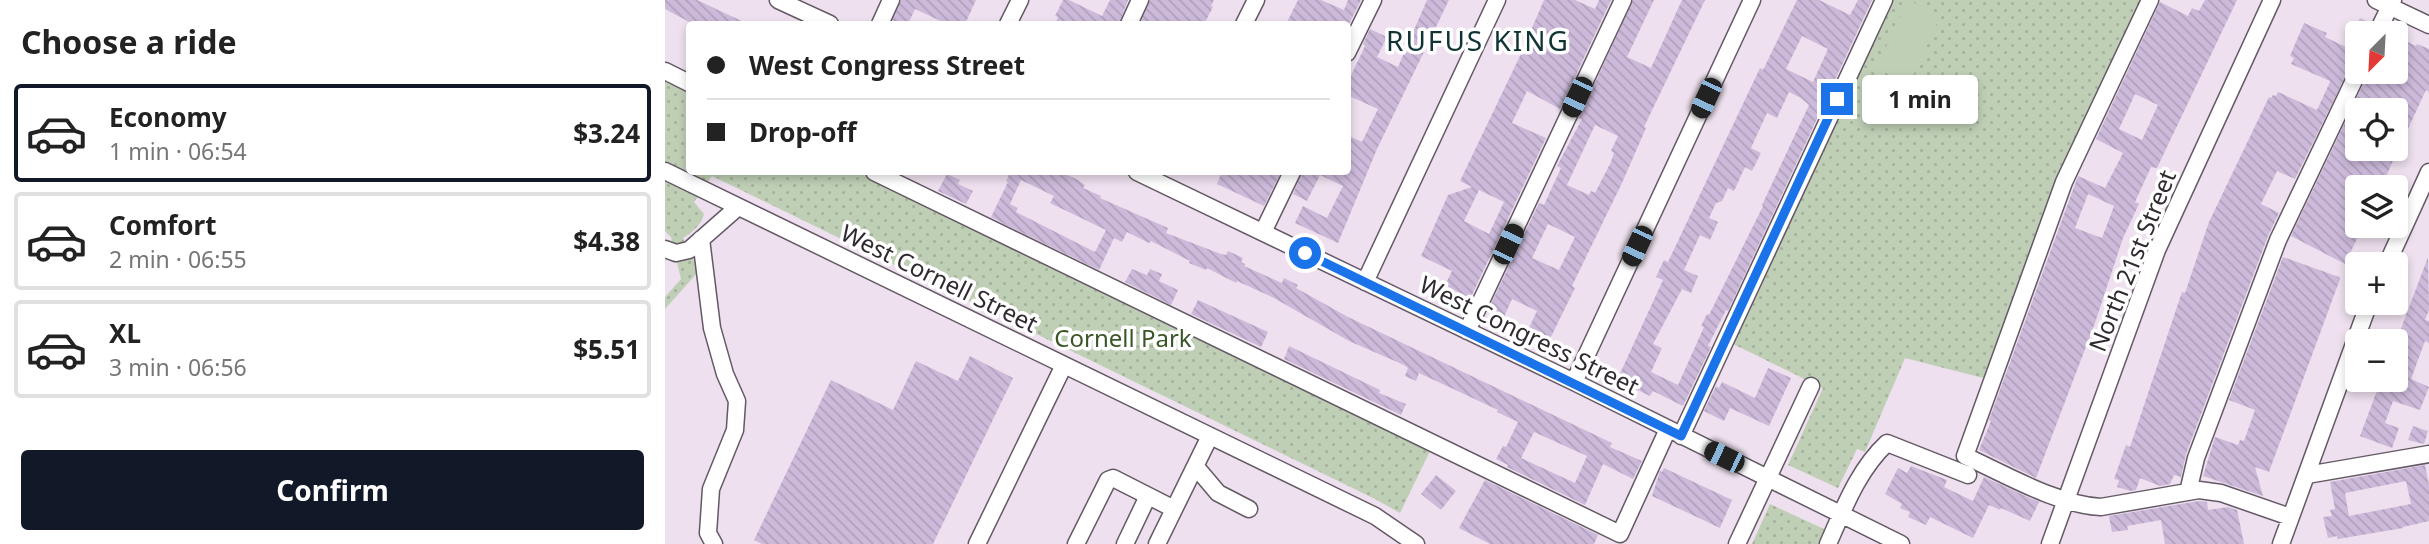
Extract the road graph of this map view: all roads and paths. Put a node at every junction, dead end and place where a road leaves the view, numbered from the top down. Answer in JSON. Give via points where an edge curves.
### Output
{"nodes":[{"id":1,"x":778,"y":0,"type":"edge"},
{"id":2,"x":891,"y":0,"type":"edge"},
{"id":3,"x":1020,"y":0,"type":"edge"},
{"id":4,"x":1140,"y":0,"type":"edge"},
{"id":5,"x":1256,"y":0,"type":"edge"},
{"id":6,"x":1373,"y":0,"type":"edge"},
{"id":7,"x":1497,"y":0,"type":"edge"},
{"id":8,"x":1623,"y":0,"type":"edge"},
{"id":9,"x":1752,"y":0,"type":"edge"},
{"id":10,"x":1884,"y":0,"type":"edge"},
{"id":11,"x":2150,"y":0,"type":"edge"},
{"id":12,"x":2272,"y":0,"type":"edge"},
{"id":13,"x":2386,"y":2,"type":"edge"},
{"id":14,"x":824,"y":21,"type":"edge"},
{"id":15,"x":881,"y":21,"type":"edge"},
{"id":16,"x":1010,"y":21,"type":"edge"},
{"id":17,"x":1130,"y":21,"type":"edge"},
{"id":18,"x":1246,"y":21,"type":"edge"},
{"id":19,"x":2380,"y":21,"type":"edge"},
{"id":20,"x":2429,"y":25,"type":"edge"},
{"id":21,"x":1351,"y":45,"type":"edge"},
{"id":22,"x":665,"y":71,"type":"edge"},
{"id":23,"x":686,"y":82,"type":"edge"},
{"id":24,"x":2352,"y":84,"type":"edge"},
{"id":25,"x":665,"y":171,"type":"edge"},
{"id":26,"x":2429,"y":172,"type":"edge"},
{"id":27,"x":880,"y":175,"type":"edge"},
{"id":28,"x":1291,"y":175,"type":"edge"},
{"id":29,"x":1171,"y":178,"type":"edge"},
{"id":30,"x":738,"y":207,"type":"junction"},
{"id":31,"x":1263,"y":232,"type":"junction"},
{"id":32,"x":701,"y":239,"type":"junction"},
{"id":33,"x":665,"y":248,"type":"edge"},
{"id":34,"x":2392,"y":252,"type":"edge"},
{"id":35,"x":1365,"y":282,"type":"junction"},
{"id":36,"x":2364,"y":315,"type":"edge"},
{"id":37,"x":1467,"y":331,"type":"junction"},
{"id":38,"x":1064,"y":365,"type":"junction"},
{"id":39,"x":1574,"y":382,"type":"junction"},
{"id":40,"x":1811,"y":386,"type":"dead end"},
{"id":41,"x":1674,"y":433,"type":"junction"},
{"id":42,"x":1210,"y":436,"type":"junction"},
{"id":43,"x":2429,"y":454,"type":"edge"},
{"id":44,"x":1196,"y":467,"type":"junction"},
{"id":45,"x":1968,"y":474,"type":"dead end"},
{"id":46,"x":2307,"y":475,"type":"junction"},
{"id":47,"x":1767,"y":479,"type":"junction"},
{"id":48,"x":2188,"y":492,"type":"junction"},
{"id":49,"x":1148,"y":495,"type":"junction"},
{"id":50,"x":2067,"y":500,"type":"junction"},
{"id":51,"x":1174,"y":509,"type":"junction"},
{"id":52,"x":1249,"y":509,"type":"dead end"},
{"id":53,"x":1841,"y":515,"type":"junction"},
{"id":54,"x":2290,"y":517,"type":"junction"},
{"id":55,"x":714,"y":544,"type":"edge"},
{"id":56,"x":977,"y":544,"type":"edge"},
{"id":57,"x":1076,"y":544,"type":"edge"},
{"id":58,"x":1125,"y":544,"type":"edge"},
{"id":59,"x":1157,"y":544,"type":"edge"},
{"id":60,"x":1416,"y":544,"type":"edge"},
{"id":61,"x":1737,"y":544,"type":"edge"},
{"id":62,"x":1828,"y":544,"type":"edge"},
{"id":63,"x":1901,"y":544,"type":"edge"},
{"id":64,"x":2050,"y":544,"type":"edge"},
{"id":65,"x":2281,"y":544,"type":"edge"}],
"edges":[{"from":1,"to":14,"type":"street"},
{"from":2,"to":15,"type":"street"},
{"from":3,"to":16,"type":"street"},
{"from":4,"to":17,"type":"street"},
{"from":5,"to":18,"type":"street"},
{"from":6,"to":21,"type":"street"},
{"from":7,"to":35,"type":"street"},
{"from":8,"to":37,"type":"street"},
{"from":9,"to":39,"type":"street"},
{"from":10,"to":41,"type":"street"},
{"from":11,"to":50,"type":"street","via":[[2064,182],[1965,456]]},
{"from":12,"to":50,"type":"street","name":"North 21st Street","via":[[2157,250]]},
{"from":13,"to":19,"type":"street"},
{"from":13,"to":20,"type":"street"},
{"from":22,"to":23,"type":"street"},
{"from":24,"to":48,"type":"street","via":[[2278,240],[2196,457]]},
{"from":25,"to":30,"type":"street","name":"West Cornell Street"},
{"from":26,"to":34,"type":"street"},
{"from":27,"to":41,"type":"street","via":[[1620,534]]},
{"from":28,"to":31,"type":"street"},
{"from":29,"to":31,"type":"street","name":"West Congress Street"},
{"from":30,"to":32,"type":"street"},
{"from":30,"to":38,"type":"street","name":"West Cornell Street"},
{"from":31,"to":35,"type":"street","name":"West Congress Street"},
{"from":32,"to":33,"type":"street","via":[[683,252]]},
{"from":32,"to":55,"type":"street","via":[[712,328],[737,401],[735,430],[711,489],[708,533]]},
{"from":35,"to":37,"type":"street","name":"West Congress Street"},
{"from":36,"to":46,"type":"street"},
{"from":37,"to":39,"type":"street","name":"West Congress Street"},
{"from":38,"to":42,"type":"street","name":"West Cornell Street"},
{"from":38,"to":56,"type":"street"},
{"from":39,"to":41,"type":"street","name":"West Congress Street"},
{"from":40,"to":47,"type":"street"},
{"from":41,"to":47,"type":"street","name":"West Congress Street"},
{"from":42,"to":44,"type":"street"},
{"from":42,"to":60,"type":"street","name":"West Cornell Street","via":[[1375,516]]},
{"from":43,"to":46,"type":"street"},
{"from":44,"to":51,"type":"street"},
{"from":44,"to":52,"type":"street","via":[[1218,493]]},
{"from":45,"to":53,"type":"street","via":[[1887,443],[1873,456]]},
{"from":46,"to":54,"type":"street"},
{"from":47,"to":53,"type":"street","name":"West Congress Street"},
{"from":47,"to":61,"type":"street"},
{"from":48,"to":50,"type":"street","via":[[2101,506]]},
{"from":48,"to":54,"type":"street","via":[[2210,491]]},
{"from":49,"to":51,"type":"street"},
{"from":49,"to":57,"type":"street","via":[[1113,478],[1108,480]]},
{"from":49,"to":58,"type":"street"},
{"from":50,"to":64,"type":"street","name":"North 21st Street"},
{"from":51,"to":59,"type":"street"},
{"from":53,"to":62,"type":"street"},
{"from":53,"to":63,"type":"street","name":"West Congress Street"},
{"from":54,"to":65,"type":"street"}]}
